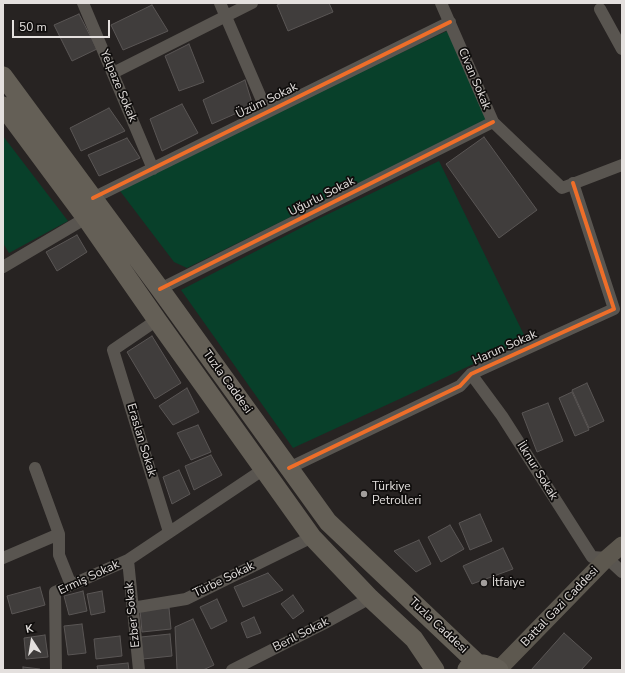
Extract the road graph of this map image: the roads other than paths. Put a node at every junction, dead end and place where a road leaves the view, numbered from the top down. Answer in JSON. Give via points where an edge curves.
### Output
{"nodes":[{"id":1,"x":83,"y":3,"type":"edge"},
{"id":2,"x":220,"y":3,"type":"edge"},
{"id":3,"x":252,"y":3,"type":"edge"},
{"id":4,"x":442,"y":3,"type":"edge"},
{"id":5,"x":600,"y":9,"type":"dead end"},
{"id":6,"x":226,"y":16,"type":"junction"},
{"id":7,"x":450,"y":22,"type":"junction"},
{"id":8,"x":622,"y":48,"type":"edge"},
{"id":9,"x":113,"y":73,"type":"junction"},
{"id":10,"x":3,"y":76,"type":"edge"},
{"id":11,"x":3,"y":106,"type":"edge"},
{"id":12,"x":267,"y":112,"type":"junction"},
{"id":13,"x":493,"y":122,"type":"junction"},
{"id":14,"x":622,"y":166,"type":"edge"},
{"id":15,"x":153,"y":169,"type":"junction"},
{"id":16,"x":573,"y":183,"type":"junction"},
{"id":17,"x":93,"y":198,"type":"junction"},
{"id":18,"x":86,"y":218,"type":"junction"},
{"id":19,"x":5,"y":262,"type":"edge"},
{"id":20,"x":160,"y":289,"type":"junction"},
{"id":21,"x":157,"y":320,"type":"junction"},
{"id":22,"x":471,"y":374,"type":"junction"},
{"id":23,"x":35,"y":468,"type":"dead end"},
{"id":24,"x":289,"y":468,"type":"junction"},
{"id":25,"x":264,"y":469,"type":"junction"},
{"id":26,"x":169,"y":532,"type":"junction"},
{"id":27,"x":59,"y":534,"type":"junction"},
{"id":28,"x":312,"y":537,"type":"junction"},
{"id":29,"x":622,"y":545,"type":"edge"},
{"id":30,"x":3,"y":558,"type":"edge"},
{"id":31,"x":607,"y":558,"type":"junction"},
{"id":32,"x":128,"y":560,"type":"junction"},
{"id":33,"x":622,"y":572,"type":"edge"},
{"id":34,"x":71,"y":585,"type":"junction"},
{"id":35,"x":370,"y":598,"type":"junction"},
{"id":36,"x":132,"y":608,"type":"junction"},
{"id":37,"x":472,"y":667,"type":"edge"},
{"id":38,"x":56,"y":670,"type":"edge"},
{"id":39,"x":138,"y":670,"type":"edge"},
{"id":40,"x":232,"y":670,"type":"edge"},
{"id":41,"x":435,"y":670,"type":"edge"},
{"id":42,"x":498,"y":670,"type":"edge"}],
"edges":[{"from":1,"to":9,"type":"street","name":"Yelpaze Sokak"},
{"from":2,"to":6,"type":"street"},
{"from":3,"to":6,"type":"street"},
{"from":4,"to":7,"type":"street","name":"Civan Sokak"},
{"from":5,"to":8,"type":"street"},
{"from":6,"to":9,"type":"street"},
{"from":6,"to":12,"type":"street"},
{"from":7,"to":12,"type":"street","name":"Üzüm Sokak"},
{"from":7,"to":13,"type":"street","name":"Civan Sokak"},
{"from":9,"to":15,"type":"street","name":"Yelpaze Sokak"},
{"from":10,"to":17,"type":"main road","name":"Tuzla Caddesi"},
{"from":11,"to":18,"type":"main road","name":"Tuzla Caddesi"},
{"from":12,"to":15,"type":"street","name":"Üzüm Sokak"},
{"from":13,"to":16,"type":"street","name":"Civan Sokak","via":[[562,188]]},
{"from":13,"to":20,"type":"street","name":"Uğurlu Sokak"},
{"from":14,"to":16,"type":"street"},
{"from":15,"to":17,"type":"street","name":"Üzüm Sokak"},
{"from":16,"to":22,"type":"street","name":"Harun Sokak","via":[[614,309]]},
{"from":17,"to":20,"type":"main road","name":"Tuzla Caddesi"},
{"from":18,"to":19,"type":"street"},
{"from":18,"to":21,"type":"main road","name":"Tuzla Caddesi"},
{"from":20,"to":24,"type":"main road","name":"Tuzla Caddesi"},
{"from":21,"to":25,"type":"main road","name":"Tuzla Caddesi"},
{"from":21,"to":26,"type":"street","name":"Eraslan Sokak","via":[[113,350]]},
{"from":22,"to":24,"type":"street","name":"Harun Sokak","via":[[460,386]]},
{"from":22,"to":31,"type":"street","name":"İlknur Sokak","via":[[502,416],[592,557]]},
{"from":23,"to":27,"type":"street"},
{"from":24,"to":37,"type":"main road","name":"Tuzla Caddesi","via":[[328,522]]},
{"from":25,"to":26,"type":"street"},
{"from":25,"to":28,"type":"main road","name":"Tuzla Caddesi"},
{"from":26,"to":32,"type":"street"},
{"from":27,"to":30,"type":"street"},
{"from":27,"to":34,"type":"street","via":[[60,555]]},
{"from":28,"to":35,"type":"main road","name":"Tuzla Caddesi"},
{"from":28,"to":36,"type":"street","name":"Türbe Sokak","via":[[186,599]]},
{"from":29,"to":31,"type":"street","name":"Battal Gazi Caddesi"},
{"from":31,"to":33,"type":"street"},
{"from":31,"to":42,"type":"street","name":"Battal Gazi Caddesi"},
{"from":32,"to":34,"type":"street","name":"Ermiş Sokak"},
{"from":32,"to":36,"type":"street","name":"Ezber Sokak"},
{"from":34,"to":38,"type":"street","name":"Ermiş Sokak","via":[[54,592]]},
{"from":35,"to":40,"type":"street","name":"Beril Sokak"},
{"from":35,"to":41,"type":"main road","name":"Tuzla Caddesi","via":[[414,638]]},
{"from":36,"to":39,"type":"street","name":"Ezber Sokak"},
{"from":37,"to":42,"type":"main road","via":[[489,665]]}]}
